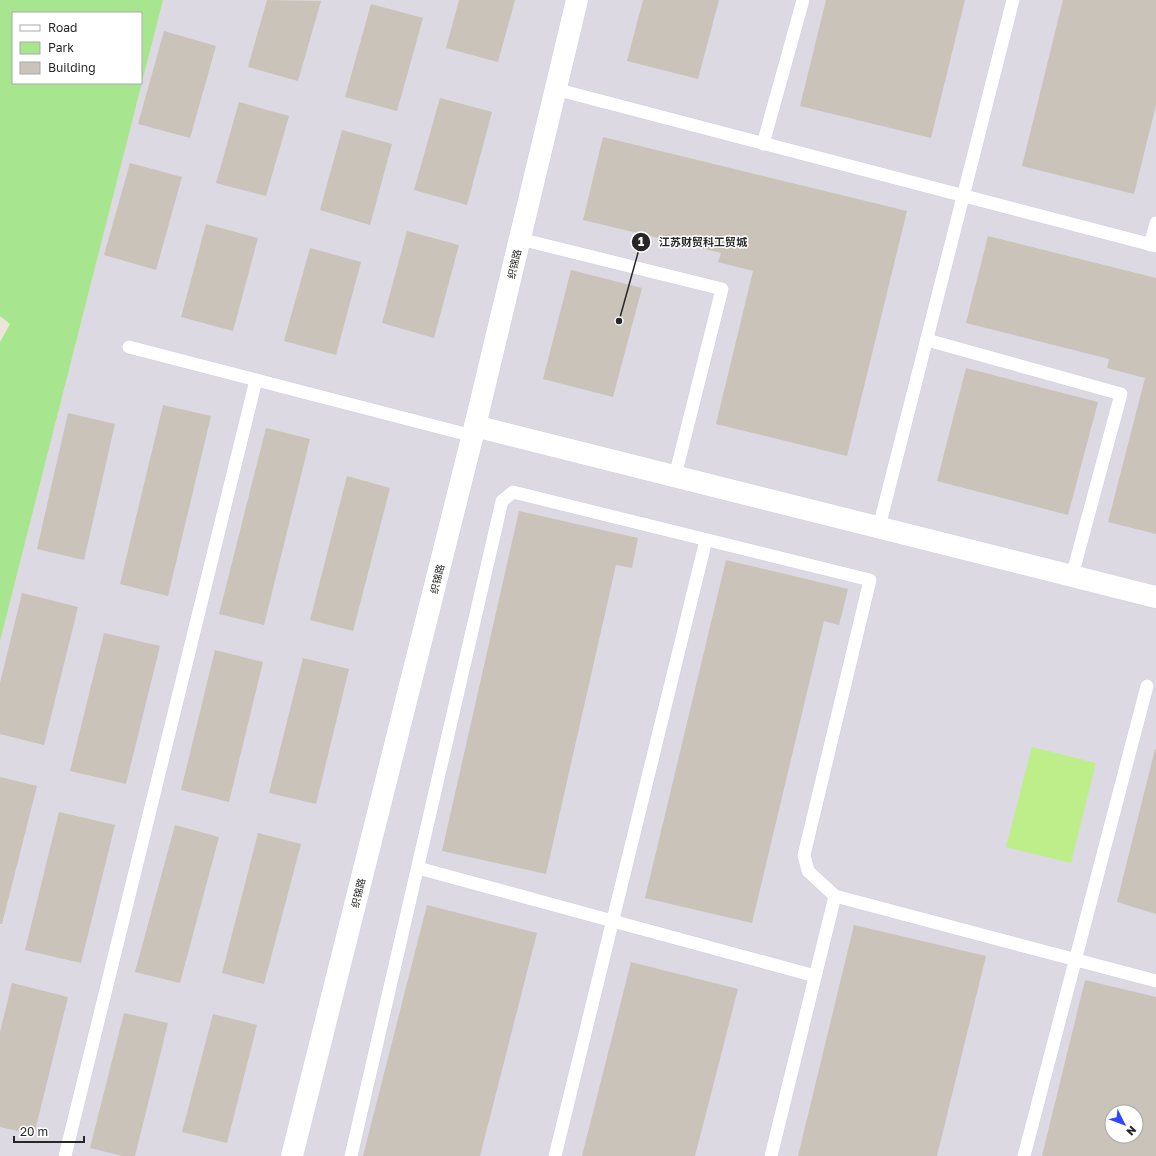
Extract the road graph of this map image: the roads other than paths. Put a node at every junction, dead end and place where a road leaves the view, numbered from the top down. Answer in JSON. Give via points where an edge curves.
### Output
{"nodes":[{"id":1,"x":577,"y":0,"type":"edge"},
{"id":2,"x":803,"y":0,"type":"edge"},
{"id":3,"x":1013,"y":0,"type":"edge"},
{"id":4,"x":556,"y":89,"type":"junction"},
{"id":5,"x":763,"y":144,"type":"junction"},
{"id":6,"x":963,"y":196,"type":"junction"},
{"id":7,"x":1156,"y":223,"type":"edge"},
{"id":8,"x":520,"y":239,"type":"junction"},
{"id":9,"x":1153,"y":246,"type":"edge"},
{"id":10,"x":926,"y":340,"type":"junction"},
{"id":11,"x":129,"y":347,"type":"dead end"},
{"id":12,"x":256,"y":380,"type":"junction"},
{"id":13,"x":474,"y":431,"type":"junction"},
{"id":14,"x":675,"y":476,"type":"junction"},
{"id":15,"x":879,"y":527,"type":"junction"},
{"id":16,"x":706,"y":540,"type":"junction"},
{"id":17,"x":1072,"y":576,"type":"junction"},
{"id":18,"x":1156,"y":597,"type":"edge"},
{"id":19,"x":1147,"y":686,"type":"dead end"},
{"id":20,"x":418,"y":868,"type":"junction"},
{"id":21,"x":835,"y":896,"type":"junction"},
{"id":22,"x":612,"y":920,"type":"junction"},
{"id":23,"x":1075,"y":959,"type":"junction"},
{"id":24,"x":816,"y":976,"type":"junction"},
{"id":25,"x":1156,"y":981,"type":"edge"},
{"id":26,"x":65,"y":1156,"type":"edge"},
{"id":27,"x":292,"y":1156,"type":"edge"},
{"id":28,"x":351,"y":1156,"type":"edge"},
{"id":29,"x":555,"y":1156,"type":"edge"},
{"id":30,"x":771,"y":1156,"type":"edge"},
{"id":31,"x":1024,"y":1156,"type":"edge"}],
"edges":[{"from":1,"to":4,"type":"street","name":"织锦路"},
{"from":2,"to":5,"type":"lane"},
{"from":3,"to":6,"type":"lane"},
{"from":4,"to":5,"type":"lane"},
{"from":4,"to":8,"type":"street","name":"织锦路"},
{"from":5,"to":6,"type":"lane"},
{"from":6,"to":9,"type":"lane"},
{"from":6,"to":10,"type":"lane"},
{"from":7,"to":9,"type":"lane"},
{"from":8,"to":13,"type":"street","name":"织锦路"},
{"from":8,"to":14,"type":"lane","via":[[722,289]]},
{"from":10,"to":15,"type":"lane"},
{"from":10,"to":17,"type":"lane","via":[[1120,394]]},
{"from":11,"to":12,"type":"lane"},
{"from":12,"to":13,"type":"lane"},
{"from":12,"to":26,"type":"lane"},
{"from":13,"to":14,"type":"street"},
{"from":13,"to":27,"type":"street","name":"织锦路"},
{"from":14,"to":15,"type":"street"},
{"from":15,"to":17,"type":"street"},
{"from":16,"to":20,"type":"lane","via":[[513,492],[502,501]]},
{"from":16,"to":21,"type":"lane","via":[[870,580],[804,854],[808,871]]},
{"from":16,"to":22,"type":"lane"},
{"from":17,"to":18,"type":"street"},
{"from":19,"to":23,"type":"lane"},
{"from":20,"to":22,"type":"lane"},
{"from":20,"to":28,"type":"lane"},
{"from":21,"to":23,"type":"lane"},
{"from":21,"to":24,"type":"lane"},
{"from":22,"to":24,"type":"lane"},
{"from":22,"to":29,"type":"lane"},
{"from":23,"to":25,"type":"lane"},
{"from":23,"to":31,"type":"lane"},
{"from":24,"to":30,"type":"lane"}]}
